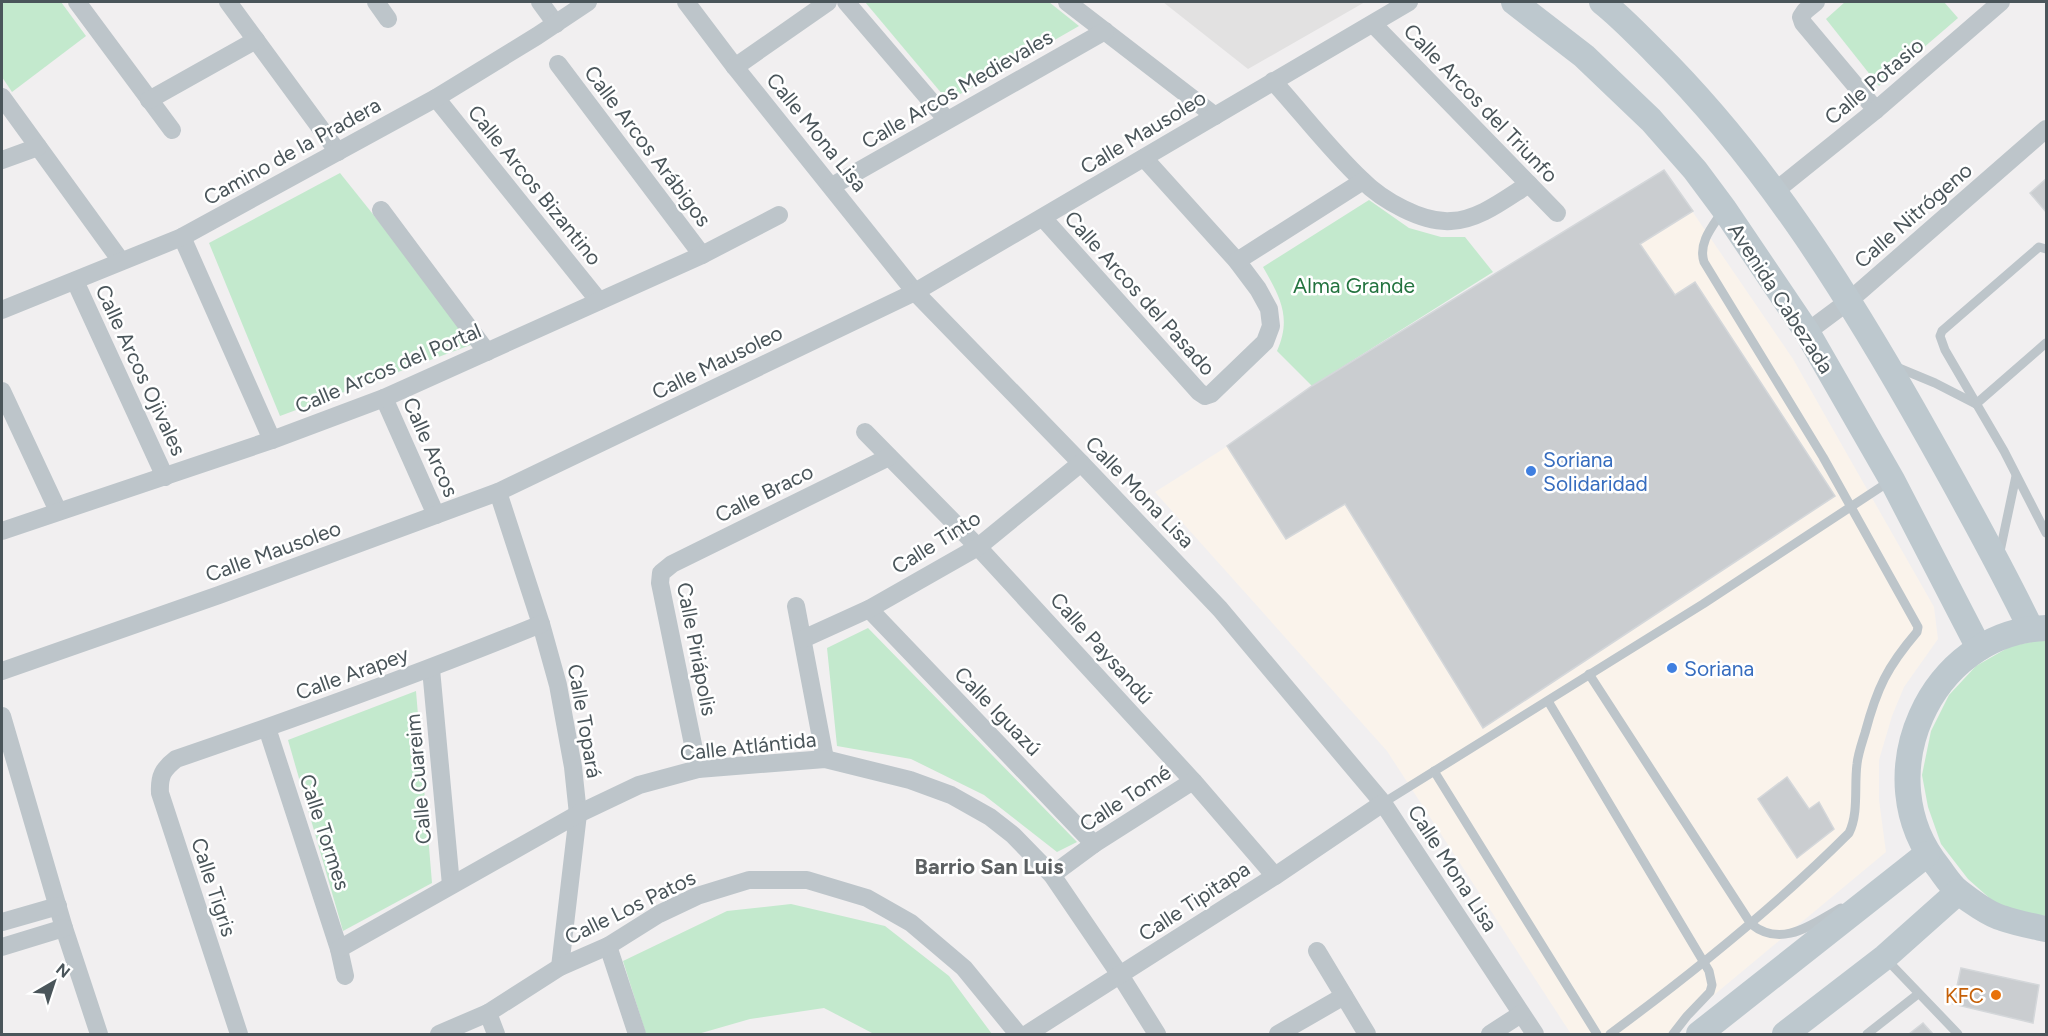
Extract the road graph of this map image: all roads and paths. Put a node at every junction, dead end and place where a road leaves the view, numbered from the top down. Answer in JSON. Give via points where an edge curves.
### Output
{"nodes":[{"id":1,"x":77,"y":2,"type":"edge"},
{"id":2,"x":228,"y":2,"type":"edge"},
{"id":3,"x":376,"y":2,"type":"edge"},
{"id":4,"x":540,"y":2,"type":"edge"},
{"id":5,"x":588,"y":2,"type":"edge"},
{"id":6,"x":686,"y":2,"type":"edge"},
{"id":7,"x":828,"y":2,"type":"edge"},
{"id":8,"x":846,"y":2,"type":"edge"},
{"id":9,"x":1067,"y":2,"type":"edge"},
{"id":10,"x":1409,"y":2,"type":"edge"},
{"id":11,"x":1514,"y":2,"type":"edge"},
{"id":12,"x":1816,"y":2,"type":"edge"},
{"id":13,"x":2001,"y":2,"type":"edge"},
{"id":14,"x":1614,"y":5,"type":"edge"},
{"id":15,"x":388,"y":19,"type":"dead end"},
{"id":16,"x":556,"y":24,"type":"junction"},
{"id":17,"x":1373,"y":24,"type":"junction"},
{"id":18,"x":1105,"y":31,"type":"junction"},
{"id":19,"x":256,"y":39,"type":"junction"},
{"id":20,"x":558,"y":64,"type":"dead end"},
{"id":21,"x":735,"y":67,"type":"junction"},
{"id":22,"x":1273,"y":81,"type":"junction"},
{"id":23,"x":2,"y":97,"type":"edge"},
{"id":24,"x":436,"y":98,"type":"junction"},
{"id":25,"x":149,"y":100,"type":"junction"},
{"id":26,"x":1876,"y":110,"type":"junction"},
{"id":27,"x":1215,"y":116,"type":"junction"},
{"id":28,"x":947,"y":120,"type":"junction"},
{"id":29,"x":2046,"y":129,"type":"edge"},
{"id":30,"x":172,"y":130,"type":"dead end"},
{"id":31,"x":38,"y":147,"type":"junction"},
{"id":32,"x":338,"y":152,"type":"junction"},
{"id":33,"x":1144,"y":158,"type":"junction"},
{"id":34,"x":2,"y":160,"type":"edge"},
{"id":35,"x":1363,"y":181,"type":"junction"},
{"id":36,"x":1529,"y":184,"type":"junction"},
{"id":37,"x":832,"y":186,"type":"junction"},
{"id":38,"x":1774,"y":192,"type":"junction"},
{"id":39,"x":1724,"y":209,"type":"junction"},
{"id":40,"x":381,"y":210,"type":"dead end"},
{"id":41,"x":1557,"y":213,"type":"dead end"},
{"id":42,"x":779,"y":215,"type":"dead end"},
{"id":43,"x":1043,"y":218,"type":"junction"},
{"id":44,"x":182,"y":237,"type":"junction"},
{"id":45,"x":2046,"y":249,"type":"edge"},
{"id":46,"x":702,"y":255,"type":"junction"},
{"id":47,"x":121,"y":261,"type":"junction"},
{"id":48,"x":1237,"y":261,"type":"junction"},
{"id":49,"x":75,"y":281,"type":"junction"},
{"id":50,"x":915,"y":292,"type":"junction"},
{"id":51,"x":1850,"y":300,"type":"junction"},
{"id":52,"x":599,"y":301,"type":"junction"},
{"id":53,"x":2,"y":310,"type":"edge"},
{"id":54,"x":1807,"y":332,"type":"junction"},
{"id":55,"x":2046,"y":343,"type":"edge"},
{"id":56,"x":487,"y":352,"type":"junction"},
{"id":57,"x":1886,"y":363,"type":"junction"},
{"id":58,"x":2,"y":392,"type":"edge"},
{"id":59,"x":384,"y":398,"type":"junction"},
{"id":60,"x":1976,"y":404,"type":"junction"},
{"id":61,"x":865,"y":432,"type":"dead end"},
{"id":62,"x":272,"y":440,"type":"junction"},
{"id":63,"x":889,"y":457,"type":"junction"},
{"id":64,"x":1081,"y":463,"type":"junction"},
{"id":65,"x":2016,"y":474,"type":"junction"},
{"id":66,"x":165,"y":477,"type":"junction"},
{"id":67,"x":1892,"y":480,"type":"junction"},
{"id":68,"x":498,"y":492,"type":"junction"},
{"id":69,"x":1851,"y":506,"type":"junction"},
{"id":70,"x":58,"y":511,"type":"junction"},
{"id":71,"x":436,"y":515,"type":"junction"},
{"id":72,"x":2,"y":531,"type":"edge"},
{"id":73,"x":2046,"y":533,"type":"edge"},
{"id":74,"x":978,"y":547,"type":"junction"},
{"id":75,"x":1998,"y":562,"type":"junction"},
{"id":76,"x":661,"y":573,"type":"joint"},
{"id":77,"x":796,"y":606,"type":"dead end"},
{"id":78,"x":869,"y":609,"type":"junction"},
{"id":79,"x":541,"y":624,"type":"junction"},
{"id":80,"x":2039,"y":628,"type":"edge"},
{"id":81,"x":803,"y":639,"type":"junction"},
{"id":82,"x":1978,"y":648,"type":"junction"},
{"id":83,"x":431,"y":669,"type":"junction"},
{"id":84,"x":2,"y":671,"type":"edge"},
{"id":85,"x":1589,"y":674,"type":"junction"},
{"id":86,"x":1548,"y":701,"type":"junction"},
{"id":87,"x":2,"y":716,"type":"edge"},
{"id":88,"x":267,"y":728,"type":"junction"},
{"id":89,"x":176,"y":759,"type":"joint"},
{"id":90,"x":825,"y":759,"type":"junction"},
{"id":91,"x":698,"y":769,"type":"junction"},
{"id":92,"x":1434,"y":771,"type":"junction"},
{"id":93,"x":1193,"y":782,"type":"junction"},
{"id":94,"x":1383,"y":803,"type":"junction"},
{"id":95,"x":578,"y":814,"type":"junction"},
{"id":96,"x":1094,"y":844,"type":"junction"},
{"id":97,"x":1927,"y":854,"type":"junction"},
{"id":98,"x":1052,"y":875,"type":"junction"},
{"id":99,"x":1275,"y":876,"type":"junction"},
{"id":100,"x":451,"y":885,"type":"junction"},
{"id":101,"x":1958,"y":892,"type":"junction"},
{"id":102,"x":1871,"y":900,"type":"junction"},
{"id":103,"x":58,"y":906,"type":"junction"},
{"id":104,"x":2,"y":922,"type":"edge"},
{"id":105,"x":1751,"y":924,"type":"junction"},
{"id":106,"x":64,"y":928,"type":"junction"},
{"id":107,"x":2046,"y":929,"type":"edge"},
{"id":108,"x":608,"y":946,"type":"junction"},
{"id":109,"x":2,"y":947,"type":"edge"},
{"id":110,"x":339,"y":949,"type":"junction"},
{"id":111,"x":1317,"y":951,"type":"dead end"},
{"id":112,"x":1884,"y":957,"type":"junction"},
{"id":113,"x":1705,"y":962,"type":"junction"},
{"id":114,"x":560,"y":967,"type":"junction"},
{"id":115,"x":1120,"y":975,"type":"junction"},
{"id":116,"x":345,"y":976,"type":"dead end"},
{"id":117,"x":1918,"y":994,"type":"junction"},
{"id":118,"x":1344,"y":996,"type":"junction"},
{"id":119,"x":488,"y":1012,"type":"junction"},
{"id":120,"x":1521,"y":1014,"type":"junction"},
{"id":121,"x":99,"y":1035,"type":"edge"},
{"id":122,"x":239,"y":1035,"type":"edge"},
{"id":123,"x":439,"y":1035,"type":"edge"},
{"id":124,"x":496,"y":1035,"type":"edge"},
{"id":125,"x":637,"y":1035,"type":"edge"},
{"id":126,"x":1018,"y":1035,"type":"edge"},
{"id":127,"x":1027,"y":1035,"type":"edge"},
{"id":128,"x":1157,"y":1035,"type":"edge"},
{"id":129,"x":1278,"y":1035,"type":"edge"},
{"id":130,"x":1367,"y":1035,"type":"edge"},
{"id":131,"x":1490,"y":1035,"type":"edge"},
{"id":132,"x":1535,"y":1035,"type":"edge"},
{"id":133,"x":1597,"y":1035,"type":"edge"},
{"id":134,"x":1611,"y":1035,"type":"edge"},
{"id":135,"x":1673,"y":1035,"type":"edge"},
{"id":136,"x":1700,"y":1035,"type":"edge"},
{"id":137,"x":1785,"y":1035,"type":"edge"},
{"id":138,"x":1867,"y":1035,"type":"edge"},
{"id":139,"x":1958,"y":1035,"type":"edge"}],
"edges":[{"from":1,"to":25,"type":"street"},
{"from":2,"to":19,"type":"street"},
{"from":3,"to":15,"type":"street"},
{"from":4,"to":16,"type":"street"},
{"from":5,"to":16,"type":"street","name":"Camino de la Pradera"},
{"from":6,"to":21,"type":"street","name":"Calle Mona Lisa"},
{"from":7,"to":21,"type":"street"},
{"from":8,"to":28,"type":"street"},
{"from":9,"to":18,"type":"street"},
{"from":10,"to":17,"type":"street","name":"Calle Mausoleo"},
{"from":11,"to":39,"type":"main road","name":"Avenida Cabezada","via":[[1584,56],[1651,120]]},
{"from":12,"to":26,"type":"street","via":[[1804,11],[1803,23]]},
{"from":13,"to":26,"type":"street","name":"Calle Potasio"},
{"from":14,"to":38,"type":"main road","via":[[1699,98]]},
{"from":16,"to":24,"type":"street","name":"Camino de la Pradera"},
{"from":17,"to":22,"type":"street","name":"Calle Mausoleo"},
{"from":17,"to":36,"type":"street","name":"Calle Arcos del Triunfo"},
{"from":18,"to":27,"type":"street"},
{"from":18,"to":28,"type":"street","name":"Calle Arcos Medievales"},
{"from":19,"to":25,"type":"street"},
{"from":19,"to":32,"type":"street"},
{"from":20,"to":46,"type":"street","name":"Calle Arcos Arábigos"},
{"from":21,"to":37,"type":"street","name":"Calle Mona Lisa"},
{"from":22,"to":27,"type":"street","name":"Calle Mausoleo"},
{"from":22,"to":35,"type":"street"},
{"from":23,"to":31,"type":"street"},
{"from":24,"to":32,"type":"street","name":"Camino de la Pradera"},
{"from":24,"to":52,"type":"street","name":"Calle Arcos Bizantino"},
{"from":25,"to":30,"type":"street"},
{"from":26,"to":38,"type":"street","name":"Calle Potasio"},
{"from":27,"to":33,"type":"street","name":"Calle Mausoleo"},
{"from":28,"to":37,"type":"street","name":"Calle Arcos Medievales"},
{"from":29,"to":51,"type":"street","name":"Calle Nitrógeno"},
{"from":31,"to":34,"type":"street"},
{"from":31,"to":47,"type":"street"},
{"from":32,"to":44,"type":"street","name":"Camino de la Pradera"},
{"from":33,"to":43,"type":"street","name":"Calle Mausoleo"},
{"from":33,"to":48,"type":"street"},
{"from":35,"to":36,"type":"street","via":[[1415,215],[1453,222],[1472,217]]},
{"from":35,"to":48,"type":"street"},
{"from":36,"to":41,"type":"street","name":"Calle Arcos del Triunfo"},
{"from":37,"to":50,"type":"street","name":"Calle Mona Lisa"},
{"from":38,"to":51,"type":"main road"},
{"from":39,"to":54,"type":"main road","name":"Avenida Cabezada"},
{"from":39,"to":69,"type":"lane","via":[[1702,245],[1701,255]]},
{"from":40,"to":56,"type":"street"},
{"from":42,"to":46,"type":"street","name":"Calle Arcos del Portal"},
{"from":43,"to":48,"type":"street","name":"Calle Arcos del Pasado","via":[[1205,396],[1260,349],[1271,326],[1269,309]]},
{"from":43,"to":50,"type":"street","name":"Calle Mausoleo"},
{"from":44,"to":47,"type":"street","name":"Camino de la Pradera"},
{"from":44,"to":62,"type":"street"},
{"from":45,"to":60,"type":"lane","via":[[2039,247],[1941,334],[1945,350]]},
{"from":46,"to":52,"type":"street","name":"Calle Arcos del Portal"},
{"from":47,"to":49,"type":"street","name":"Camino de la Pradera"},
{"from":49,"to":53,"type":"street","name":"Camino de la Pradera"},
{"from":49,"to":66,"type":"street","name":"Calle Arcos Ojivales"},
{"from":50,"to":64,"type":"street","name":"Calle Mona Lisa"},
{"from":50,"to":68,"type":"street","name":"Calle Mausoleo"},
{"from":51,"to":54,"type":"street","name":"Calle Nitrógeno"},
{"from":51,"to":57,"type":"main road"},
{"from":52,"to":56,"type":"street","name":"Calle Arcos del Portal"},
{"from":54,"to":67,"type":"main road","name":"Avenida Cabezada"},
{"from":55,"to":60,"type":"lane"},
{"from":56,"to":59,"type":"street","name":"Calle Arcos del Portal"},
{"from":57,"to":60,"type":"lane"},
{"from":57,"to":75,"type":"main road"},
{"from":58,"to":70,"type":"street"},
{"from":59,"to":62,"type":"street","name":"Calle Arcos del Portal"},
{"from":59,"to":71,"type":"street","name":"Calle Arcos"},
{"from":60,"to":65,"type":"lane"},
{"from":61,"to":63,"type":"street","name":"Calle Paysandú"},
{"from":62,"to":66,"type":"street","name":"Calle Arcos del Portal"},
{"from":63,"to":74,"type":"street","name":"Calle Paysandú"},
{"from":63,"to":76,"type":"street","name":"Calle Braco","via":[[672,564]]},
{"from":64,"to":74,"type":"street","name":"Calle Tinto"},
{"from":64,"to":94,"type":"street","name":"Calle Mona Lisa","via":[[1220,609]]},
{"from":65,"to":73,"type":"lane"},
{"from":65,"to":75,"type":"lane"},
{"from":66,"to":70,"type":"street","name":"Calle Arcos del Portal"},
{"from":67,"to":69,"type":"lane"},
{"from":67,"to":82,"type":"main road","name":"Avenida Cabezada"},
{"from":68,"to":71,"type":"street","name":"Calle Mausoleo"},
{"from":68,"to":79,"type":"street","name":"Calle Topará"},
{"from":69,"to":85,"type":"lane"},
{"from":69,"to":105,"type":"lane","via":[[1918,630],[1882,680],[1871,708],[1857,763],[1849,833]]},
{"from":70,"to":72,"type":"street","name":"Calle Arcos del Portal"},
{"from":71,"to":84,"type":"street","name":"Calle Mausoleo"},
{"from":74,"to":78,"type":"street","name":"Calle Tinto"},
{"from":74,"to":93,"type":"street","name":"Calle Paysandú"},
{"from":75,"to":80,"type":"main road"},
{"from":76,"to":91,"type":"street","name":"Calle Piriápolis"},
{"from":77,"to":81,"type":"street"},
{"from":78,"to":81,"type":"street","name":"Calle Tinto"},
{"from":78,"to":96,"type":"street","name":"Calle Iguazú"},
{"from":79,"to":83,"type":"street","name":"Calle Arapey"},
{"from":79,"to":95,"type":"street","name":"Calle Topará","via":[[558,685]]},
{"from":80,"to":82,"type":"main road","via":[[2004,636]]},
{"from":81,"to":90,"type":"street"},
{"from":82,"to":97,"type":"main road","via":[[1943,678],[1918,718],[1907,763],[1910,810]]},
{"from":83,"to":88,"type":"street","name":"Calle Arapey"},
{"from":83,"to":100,"type":"street","name":"Calle Cuareim"},
{"from":85,"to":86,"type":"lane"},
{"from":85,"to":105,"type":"lane"},
{"from":86,"to":92,"type":"lane"},
{"from":86,"to":113,"type":"lane"},
{"from":87,"to":103,"type":"street"},
{"from":88,"to":89,"type":"street","name":"Calle Arapey"},
{"from":88,"to":110,"type":"street","name":"Calle Tormes"},
{"from":89,"to":122,"type":"street","name":"Calle Tigris","via":[[159,779],[160,793]]},
{"from":90,"to":91,"type":"street","name":"Calle Atlántida"},
{"from":90,"to":98,"type":"street","name":"Calle Atlántida","via":[[910,780],[951,795],[1013,835]]},
{"from":91,"to":95,"type":"street","name":"Calle Atlántida","via":[[639,785]]},
{"from":92,"to":94,"type":"lane"},
{"from":92,"to":133,"type":"lane"},
{"from":93,"to":96,"type":"street","name":"Calle Tomé"},
{"from":93,"to":99,"type":"street","name":"Calle Paysandú"},
{"from":94,"to":99,"type":"street","name":"Calle Tipitapa"},
{"from":94,"to":120,"type":"street","name":"Calle Mona Lisa"},
{"from":95,"to":100,"type":"street","name":"Calle Atlántida"},
{"from":95,"to":114,"type":"street","name":"Calle Topará"},
{"from":96,"to":98,"type":"street","name":"Calle Tomé"},
{"from":97,"to":101,"type":"main road"},
{"from":97,"to":102,"type":"main road"},
{"from":98,"to":115,"type":"street","name":"Calle Atlántida"},
{"from":99,"to":115,"type":"street","name":"Calle Tipitapa"},
{"from":100,"to":110,"type":"street","name":"Calle Atlántida"},
{"from":101,"to":107,"type":"main road","via":[[2000,918]]},
{"from":101,"to":112,"type":"main road"},
{"from":102,"to":105,"type":"lane","via":[[1854,902],[1794,932],[1769,935]]},
{"from":102,"to":136,"type":"main road"},
{"from":103,"to":104,"type":"street"},
{"from":103,"to":106,"type":"street"},
{"from":105,"to":113,"type":"lane"},
{"from":106,"to":109,"type":"street"},
{"from":106,"to":121,"type":"street"},
{"from":108,"to":114,"type":"street","name":"Calle Los Patos"},
{"from":108,"to":125,"type":"street"},
{"from":108,"to":126,"type":"street","name":"Calle Los Patos","via":[[697,896],[749,880],[807,880],[867,897],[911,923],[964,968]]},
{"from":110,"to":116,"type":"street","name":"Calle Tormes"},
{"from":111,"to":118,"type":"street"},
{"from":112,"to":117,"type":"lane"},
{"from":112,"to":137,"type":"main road"},
{"from":113,"to":134,"type":"lane"},
{"from":113,"to":135,"type":"lane","via":[[1711,989],[1708,996]]},
{"from":114,"to":119,"type":"street","name":"Calle Los Patos"},
{"from":115,"to":127,"type":"street","name":"Calle Tipitapa"},
{"from":115,"to":128,"type":"street","name":"Calle Atlántida"},
{"from":117,"to":138,"type":"lane"},
{"from":117,"to":139,"type":"lane"},
{"from":118,"to":129,"type":"street"},
{"from":118,"to":130,"type":"street"},
{"from":119,"to":123,"type":"street","name":"Calle Los Patos"},
{"from":119,"to":124,"type":"street"},
{"from":120,"to":131,"type":"street"},
{"from":120,"to":132,"type":"street","name":"Calle Mona Lisa"}]}
